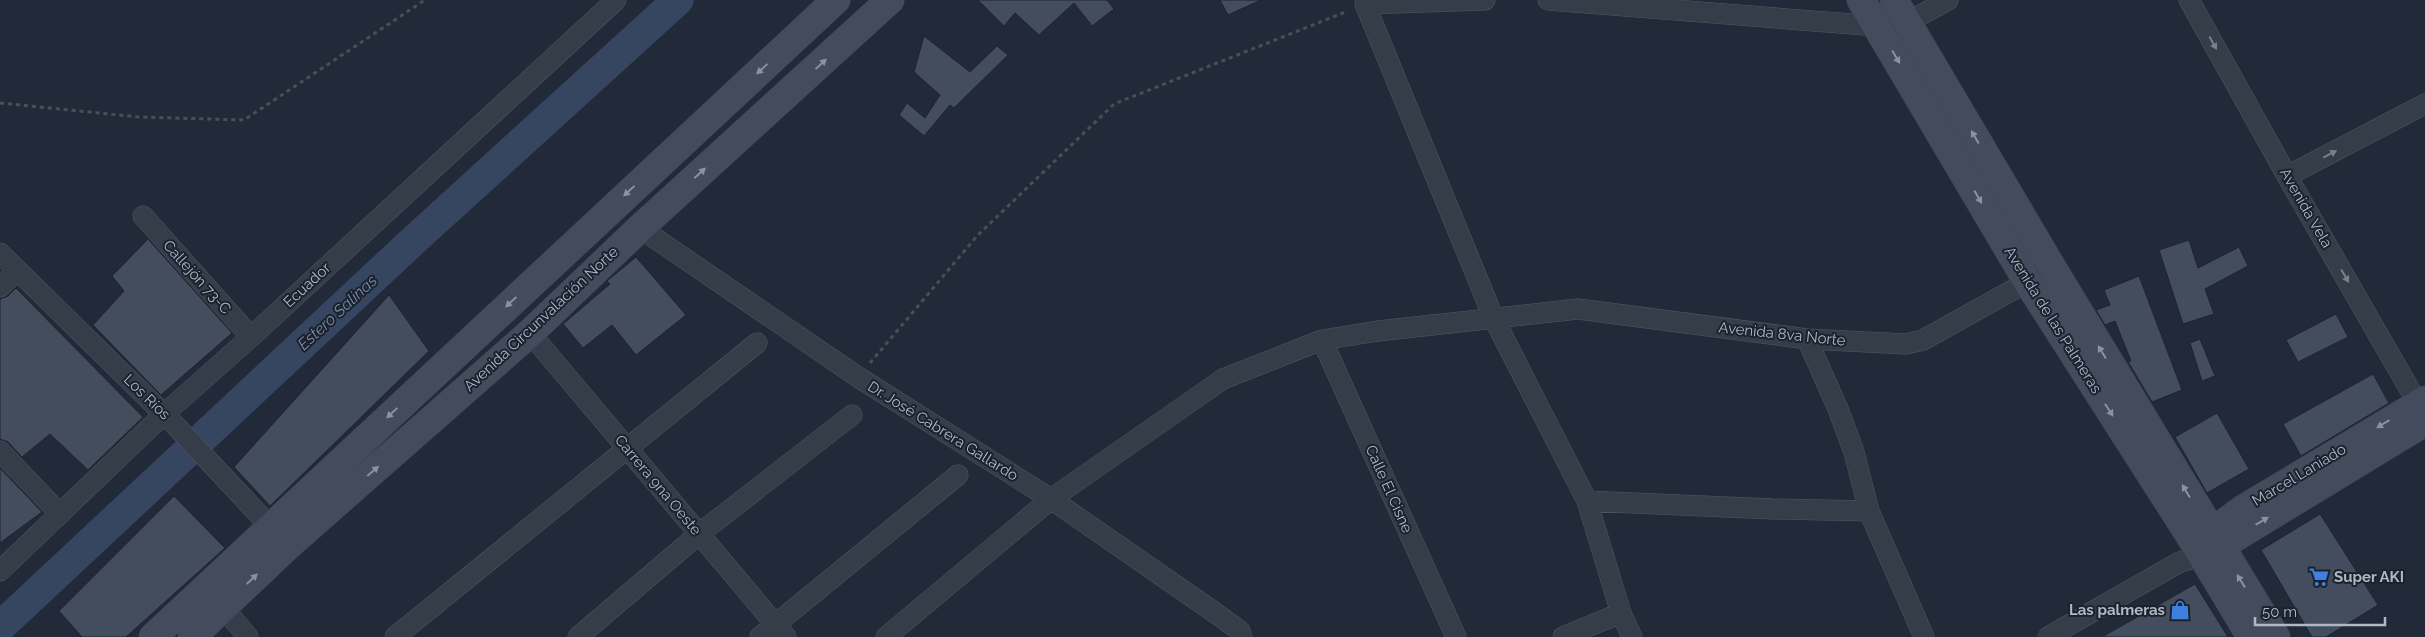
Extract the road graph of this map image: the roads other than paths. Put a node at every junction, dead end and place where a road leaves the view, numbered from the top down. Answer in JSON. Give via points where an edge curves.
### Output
{"nodes":[{"id":1,"x":616,"y":0,"type":"edge"},
{"id":2,"x":836,"y":0,"type":"edge"},
{"id":3,"x":890,"y":0,"type":"edge"},
{"id":4,"x":1485,"y":0,"type":"edge"},
{"id":5,"x":1548,"y":0,"type":"edge"},
{"id":6,"x":1861,"y":0,"type":"edge"},
{"id":7,"x":1948,"y":0,"type":"edge"},
{"id":8,"x":2189,"y":0,"type":"edge"},
{"id":9,"x":1901,"y":11,"type":"edge"},
{"id":10,"x":1877,"y":26,"type":"junction"},
{"id":11,"x":2425,"y":104,"type":"edge"},
{"id":12,"x":652,"y":170,"type":"junction"},
{"id":13,"x":2287,"y":176,"type":"junction"},
{"id":14,"x":674,"y":196,"type":"junction"},
{"id":15,"x":143,"y":216,"type":"dead end"},
{"id":16,"x":640,"y":228,"type":"junction"},
{"id":17,"x":0,"y":253,"type":"edge"},
{"id":18,"x":2053,"y":269,"type":"junction"},
{"id":19,"x":16,"y":271,"type":"junction"},
{"id":20,"x":2027,"y":281,"type":"junction"},
{"id":21,"x":0,"y":287,"type":"edge"},
{"id":22,"x":1494,"y":319,"type":"junction"},
{"id":23,"x":530,"y":333,"type":"junction"},
{"id":24,"x":251,"y":337,"type":"junction"},
{"id":25,"x":1807,"y":339,"type":"junction"},
{"id":26,"x":1322,"y":340,"type":"junction"},
{"id":27,"x":757,"y":343,"type":"dead end"},
{"id":28,"x":2423,"y":410,"type":"edge"},
{"id":29,"x":852,"y":415,"type":"dead end"},
{"id":30,"x":169,"y":419,"type":"junction"},
{"id":31,"x":627,"y":448,"type":"junction"},
{"id":32,"x":0,"y":451,"type":"edge"},
{"id":33,"x":958,"y":475,"type":"dead end"},
{"id":34,"x":1051,"y":499,"type":"junction"},
{"id":35,"x":1587,"y":501,"type":"junction"},
{"id":36,"x":1870,"y":511,"type":"junction"},
{"id":37,"x":60,"y":514,"type":"junction"},
{"id":38,"x":699,"y":534,"type":"junction"},
{"id":39,"x":280,"y":536,"type":"junction"},
{"id":40,"x":2202,"y":548,"type":"junction"},
{"id":41,"x":0,"y":571,"type":"edge"},
{"id":42,"x":223,"y":607,"type":"junction"},
{"id":43,"x":1620,"y":613,"type":"junction"},
{"id":44,"x":774,"y":633,"type":"edge"},
{"id":45,"x":153,"y":637,"type":"edge"},
{"id":46,"x":192,"y":637,"type":"edge"},
{"id":47,"x":248,"y":637,"type":"edge"},
{"id":48,"x":395,"y":637,"type":"edge"},
{"id":49,"x":578,"y":637,"type":"edge"},
{"id":50,"x":886,"y":637,"type":"edge"},
{"id":51,"x":1242,"y":637,"type":"edge"},
{"id":52,"x":1456,"y":637,"type":"edge"},
{"id":53,"x":1563,"y":637,"type":"edge"},
{"id":54,"x":1632,"y":637,"type":"edge"},
{"id":55,"x":1924,"y":637,"type":"edge"},
{"id":56,"x":2048,"y":637,"type":"edge"},
{"id":57,"x":2251,"y":637,"type":"edge"},
{"id":58,"x":2276,"y":637,"type":"edge"}],
"edges":[{"from":1,"to":24,"type":"street","name":"Ecuador"},
{"from":2,"to":12,"type":"main road","name":"Avenida Circunvalación Norte","one_way":true},
{"from":14,"to":3,"type":"main road","name":"Avenida Circunvalación Norte","one_way":true},
{"from":4,"to":22,"type":"street","via":[[1365,4]]},
{"from":5,"to":10,"type":"street"},
{"from":6,"to":10,"type":"main road","name":"Avenida de las Palmeras"},
{"from":7,"to":9,"type":"street"},
{"from":8,"to":13,"type":"street","name":"Avenida Vela","one_way":true},
{"from":9,"to":10,"type":"street"},
{"from":18,"to":9,"type":"main road","name":"Avenida de las Palmeras","one_way":true},
{"from":10,"to":20,"type":"main road","name":"Avenida de las Palmeras","one_way":true},
{"from":13,"to":11,"type":"street","one_way":true},
{"from":12,"to":14,"type":"main road"},
{"from":12,"to":39,"type":"main road","name":"Avenida Circunvalación Norte","one_way":true},
{"from":13,"to":28,"type":"street","name":"Avenida Vela","one_way":true},
{"from":14,"to":16,"type":"main road","name":"Avenida Circunvalación Norte"},
{"from":15,"to":24,"type":"street","name":"Callejón 73-C"},
{"from":16,"to":23,"type":"main road","name":"Avenida Circunvalación Norte"},
{"from":16,"to":34,"type":"street","name":"Dr. José Cabrera Gallardo","via":[[858,377]]},
{"from":17,"to":19,"type":"street","name":"Los Ríos"},
{"from":18,"to":20,"type":"street","name":"Avenida 8va Norte"},
{"from":40,"to":18,"type":"main road","name":"Avenida de las Palmeras","one_way":true},
{"from":19,"to":21,"type":"street"},
{"from":19,"to":30,"type":"street","name":"Los Ríos"},
{"from":20,"to":25,"type":"street","name":"Avenida 8va Norte","via":[[1923,340],[1906,344]]},
{"from":20,"to":40,"type":"main road","name":"Avenida de las Palmeras","one_way":true},
{"from":22,"to":25,"type":"street","name":"Avenida 8va Norte","via":[[1578,309]]},
{"from":22,"to":26,"type":"street","name":"Avenida 8va Norte"},
{"from":22,"to":35,"type":"street"},
{"from":23,"to":31,"type":"street","name":"Carrera 9na Oeste"},
{"from":39,"to":23,"type":"main road","name":"Avenida Circunvalación Norte","one_way":true},
{"from":24,"to":30,"type":"street","name":"Ecuador"},
{"from":25,"to":36,"type":"street","via":[[1854,452]]},
{"from":26,"to":34,"type":"street","name":"Avenida 8va Norte","via":[[1222,380]]},
{"from":26,"to":52,"type":"street","name":"Calle El Cisne"},
{"from":27,"to":31,"type":"street"},
{"from":28,"to":40,"type":"main road","name":"Marcel Laniado"},
{"from":29,"to":38,"type":"street"},
{"from":30,"to":37,"type":"street","name":"Ecuador"},
{"from":30,"to":39,"type":"street","name":"Los Ríos"},
{"from":31,"to":38,"type":"street","name":"Carrera 9na Oeste"},
{"from":31,"to":48,"type":"street"},
{"from":32,"to":37,"type":"street"},
{"from":33,"to":44,"type":"street"},
{"from":34,"to":50,"type":"street","name":"Avenida 8va Norte"},
{"from":34,"to":51,"type":"street","name":"Dr. José Cabrera Gallardo","via":[[1214,612],[1240,631]]},
{"from":35,"to":36,"type":"street"},
{"from":35,"to":43,"type":"street"},
{"from":36,"to":55,"type":"street"},
{"from":37,"to":41,"type":"street","name":"Ecuador"},
{"from":38,"to":44,"type":"street","name":"Carrera 9na Oeste"},
{"from":38,"to":49,"type":"street"},
{"from":42,"to":39,"type":"main road","name":"Avenida Circunvalación Norte","one_way":true},
{"from":39,"to":45,"type":"main road","name":"Avenida Circunvalación Norte"},
{"from":40,"to":56,"type":"street","name":"Marcel Laniado"},
{"from":40,"to":57,"type":"main road","name":"Avenida de las Palmeras"},
{"from":58,"to":40,"type":"main road","name":"Avenida de las Palmeras","one_way":true},
{"from":42,"to":46,"type":"main road","name":"Avenida Circunvalación Norte"},
{"from":42,"to":47,"type":"street"},
{"from":43,"to":53,"type":"street"},
{"from":43,"to":54,"type":"street"}]}
